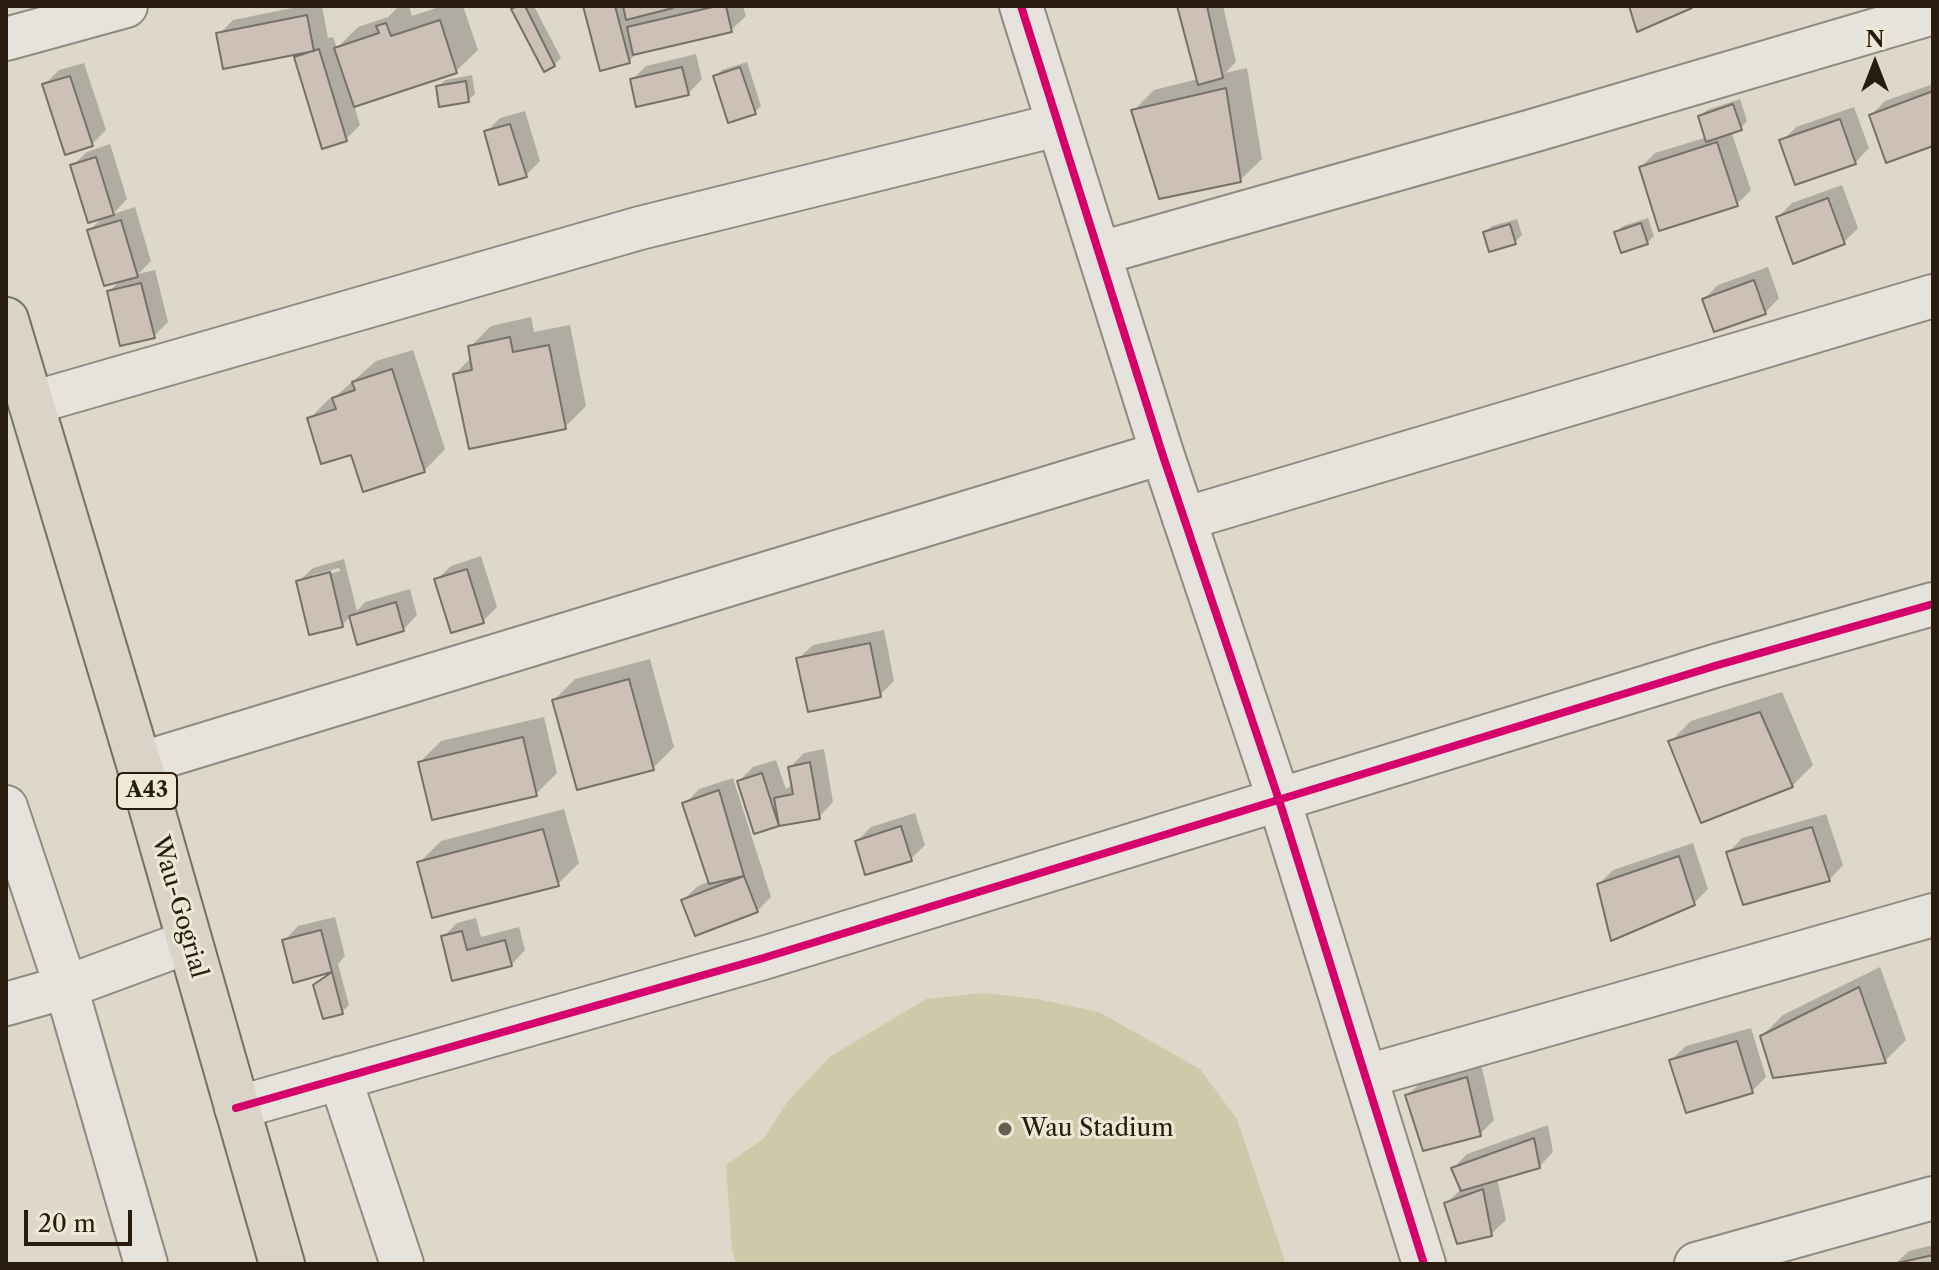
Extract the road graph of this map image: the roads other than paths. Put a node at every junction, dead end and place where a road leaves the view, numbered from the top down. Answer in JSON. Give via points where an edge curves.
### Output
{"nodes":[{"id":1,"x":126,"y":6,"type":"edge"},
{"id":2,"x":1021,"y":6,"type":"edge"},
{"id":3,"x":1933,"y":13,"type":"edge"},
{"id":4,"x":6,"y":39,"type":"edge"},
{"id":5,"x":1057,"y":125,"type":"junction"},
{"id":6,"x":1101,"y":253,"type":"junction"},
{"id":7,"x":1933,"y":296,"type":"edge"},
{"id":8,"x":6,"y":320,"type":"edge"},
{"id":9,"x":32,"y":403,"type":"junction"},
{"id":10,"x":1162,"y":453,"type":"junction"},
{"id":11,"x":1184,"y":519,"type":"junction"},
{"id":12,"x":1933,"y":604,"type":"edge"},
{"id":13,"x":139,"y":764,"type":"junction"},
{"id":14,"x":1279,"y":800,"type":"junction"},
{"id":15,"x":6,"y":807,"type":"edge"},
{"id":16,"x":1933,"y":915,"type":"edge"},
{"id":17,"x":188,"y":942,"type":"junction"},
{"id":18,"x":66,"y":987,"type":"junction"},
{"id":19,"x":6,"y":1004,"type":"edge"},
{"id":20,"x":1367,"y":1076,"type":"junction"},
{"id":21,"x":340,"y":1078,"type":"junction"},
{"id":22,"x":236,"y":1108,"type":"junction"},
{"id":23,"x":1933,"y":1198,"type":"edge"},
{"id":24,"x":1720,"y":1261,"type":"edge"},
{"id":25,"x":146,"y":1264,"type":"edge"},
{"id":26,"x":282,"y":1264,"type":"edge"},
{"id":27,"x":402,"y":1264,"type":"edge"},
{"id":28,"x":1424,"y":1264,"type":"edge"}],
"edges":[{"from":1,"to":4,"type":"street"},
{"from":2,"to":5,"type":"street"},
{"from":3,"to":6,"type":"street"},
{"from":5,"to":6,"type":"street"},
{"from":5,"to":9,"type":"street","via":[[640,228]]},
{"from":6,"to":10,"type":"street"},
{"from":7,"to":11,"type":"street"},
{"from":8,"to":9,"type":"main road","name":"Wau-Gogrial","number":"A43"},
{"from":9,"to":13,"type":"main road","name":"Wau-Gogrial","number":"A43"},
{"from":10,"to":11,"type":"street"},
{"from":10,"to":13,"type":"street"},
{"from":11,"to":14,"type":"street"},
{"from":12,"to":14,"type":"street"},
{"from":13,"to":17,"type":"main road","name":"Wau-Gogrial","number":"A43"},
{"from":14,"to":20,"type":"street"},
{"from":14,"to":21,"type":"street","via":[[760,959]]},
{"from":15,"to":18,"type":"street"},
{"from":16,"to":20,"type":"street"},
{"from":17,"to":18,"type":"street"},
{"from":17,"to":22,"type":"main road","name":"Wau-Gogrial","number":"A43"},
{"from":18,"to":19,"type":"street"},
{"from":18,"to":25,"type":"street"},
{"from":20,"to":28,"type":"street"},
{"from":21,"to":22,"type":"street"},
{"from":21,"to":27,"type":"street"},
{"from":22,"to":26,"type":"main road","name":"Wau-Gogrial","number":"A43"},
{"from":23,"to":24,"type":"street"}]}
